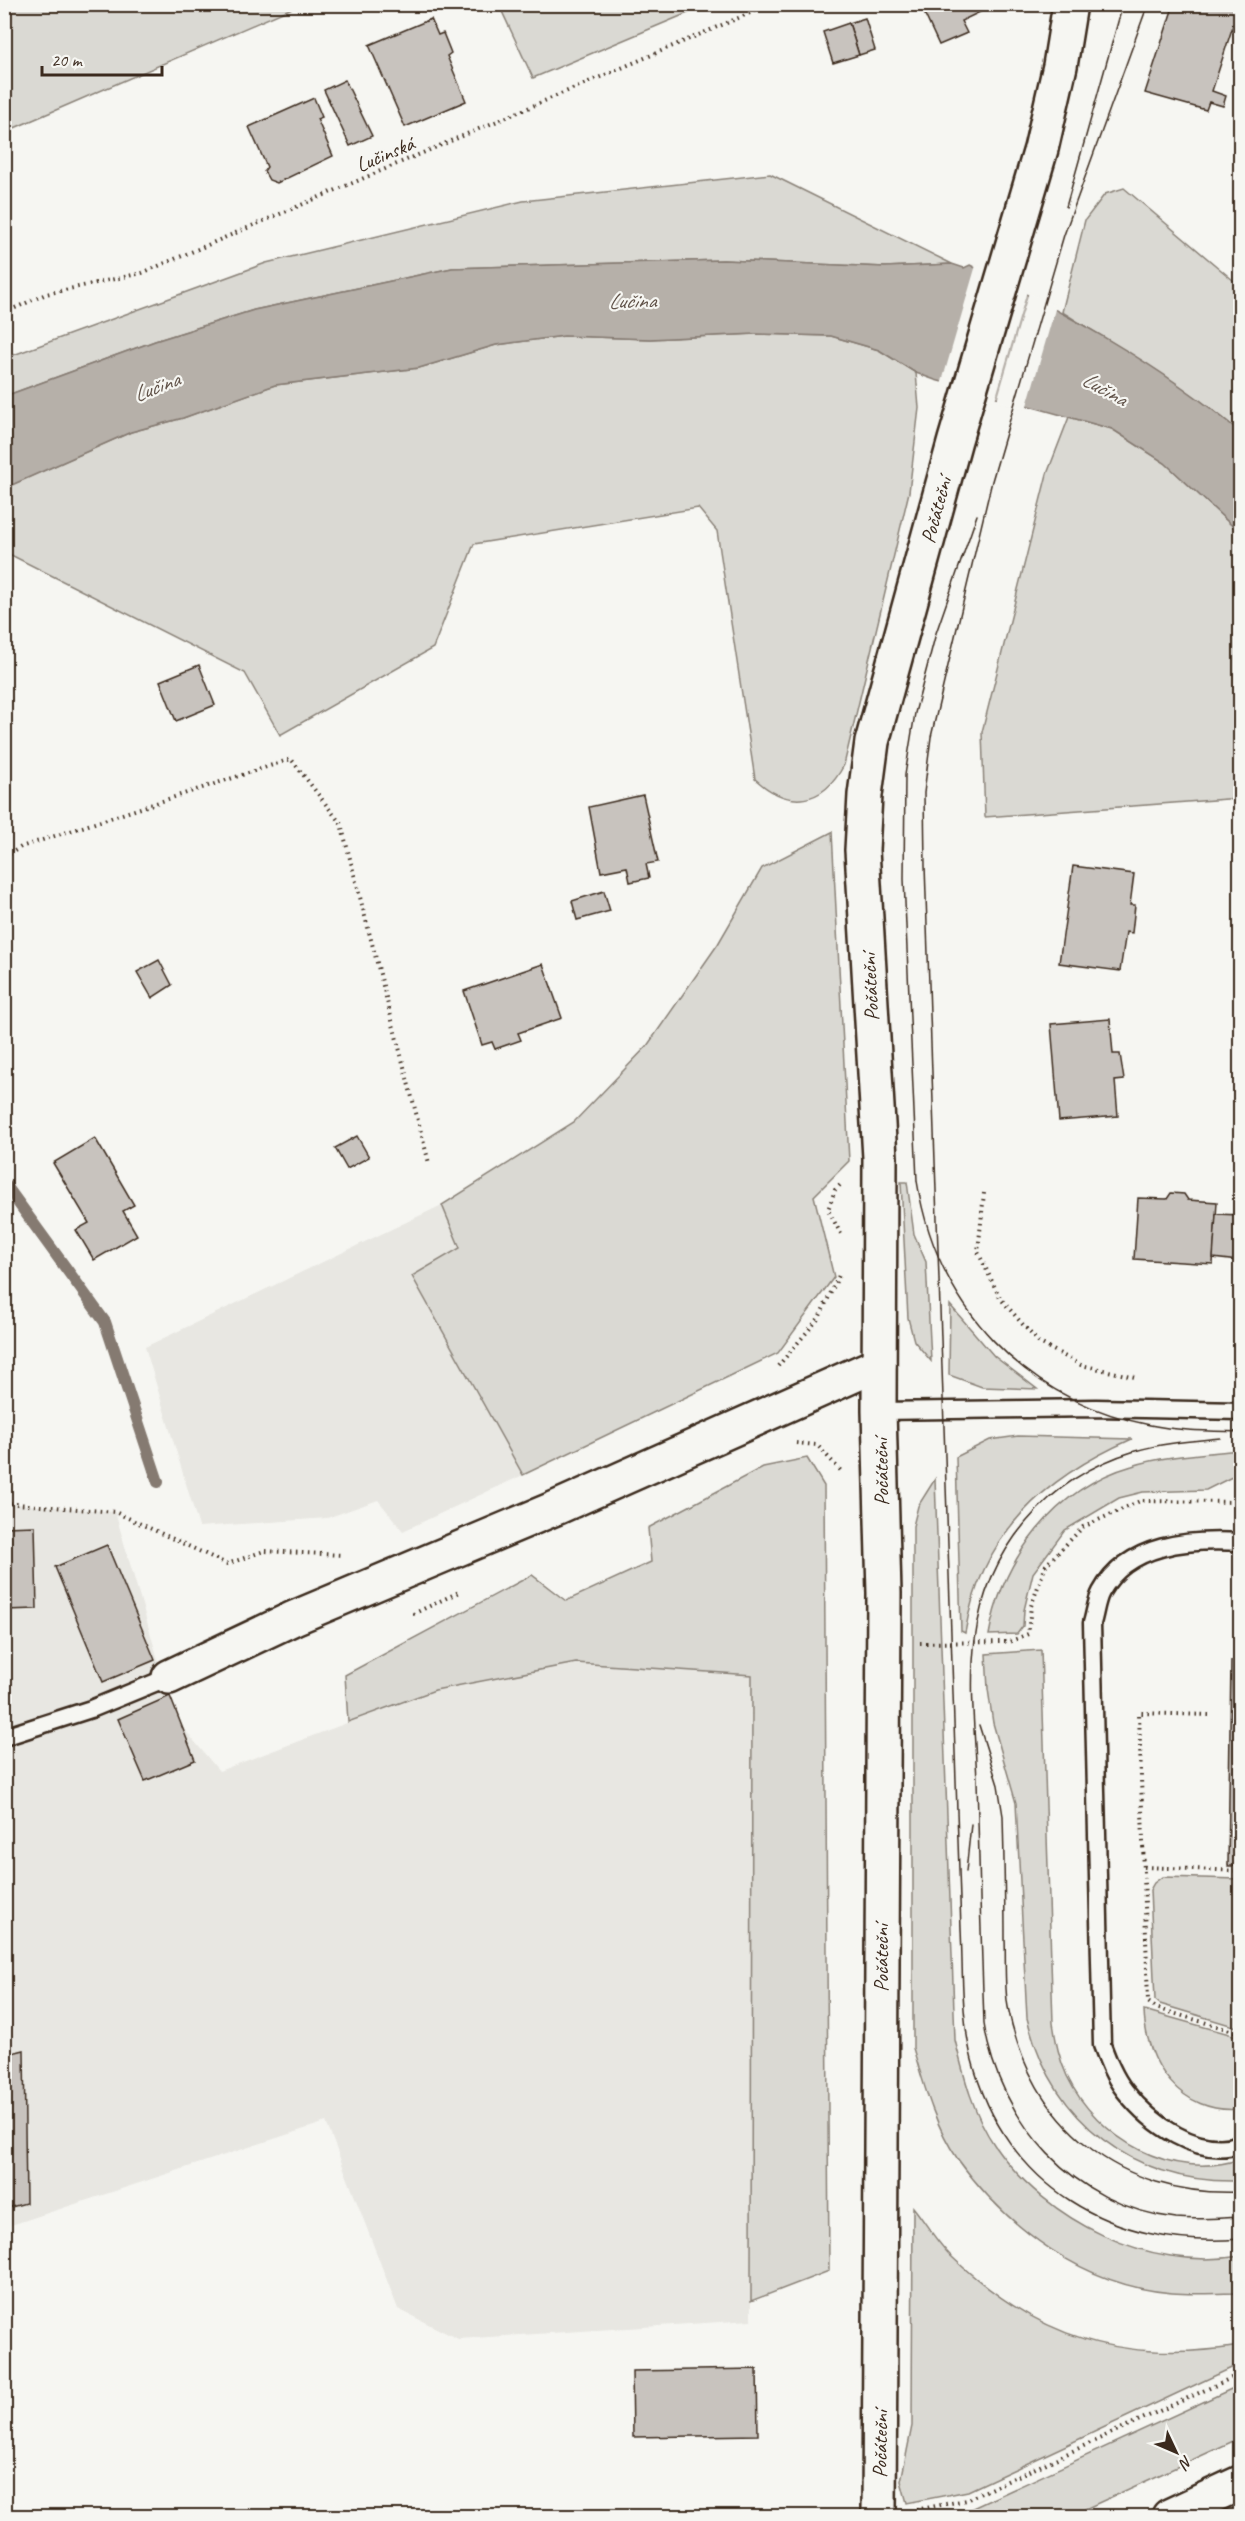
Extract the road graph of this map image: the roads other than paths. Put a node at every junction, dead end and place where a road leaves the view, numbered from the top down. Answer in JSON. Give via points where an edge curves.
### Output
{"nodes":[{"id":1,"x":1070,"y":4,"type":"edge"},
{"id":2,"x":879,"y":1364,"type":"junction"},
{"id":3,"x":879,"y":1411,"type":"junction"},
{"id":4,"x":1240,"y":1411,"type":"edge"},
{"id":5,"x":1240,"y":1542,"type":"edge"},
{"id":6,"x":169,"y":1677,"type":"joint"},
{"id":7,"x":4,"y":1737,"type":"edge"},
{"id":8,"x":1240,"y":2144,"type":"edge"},
{"id":9,"x":1240,"y":2483,"type":"edge"},
{"id":10,"x":879,"y":2517,"type":"edge"},
{"id":11,"x":1169,"y":2517,"type":"edge"}],
"edges":[{"from":1,"to":2,"type":"street","name":"Počáteční","via":[[1052,107],[872,742],[862,850],[880,1158]]},
{"from":2,"to":3,"type":"street","name":"Počáteční"},
{"from":2,"to":6,"type":"street","via":[[558,1507],[294,1618]]},
{"from":3,"to":4,"type":"lane"},
{"from":3,"to":10,"type":"street","name":"Počáteční","via":[[883,1644]]},
{"from":5,"to":8,"type":"lane","via":[[1170,1545],[1140,1555],[1116,1570],[1100,1594],[1092,1623],[1102,2045],[1124,2090],[1169,2132],[1213,2147]]},
{"from":6,"to":7,"type":"lane","via":[[91,1709]]},
{"from":9,"to":11,"type":"street"}]}
